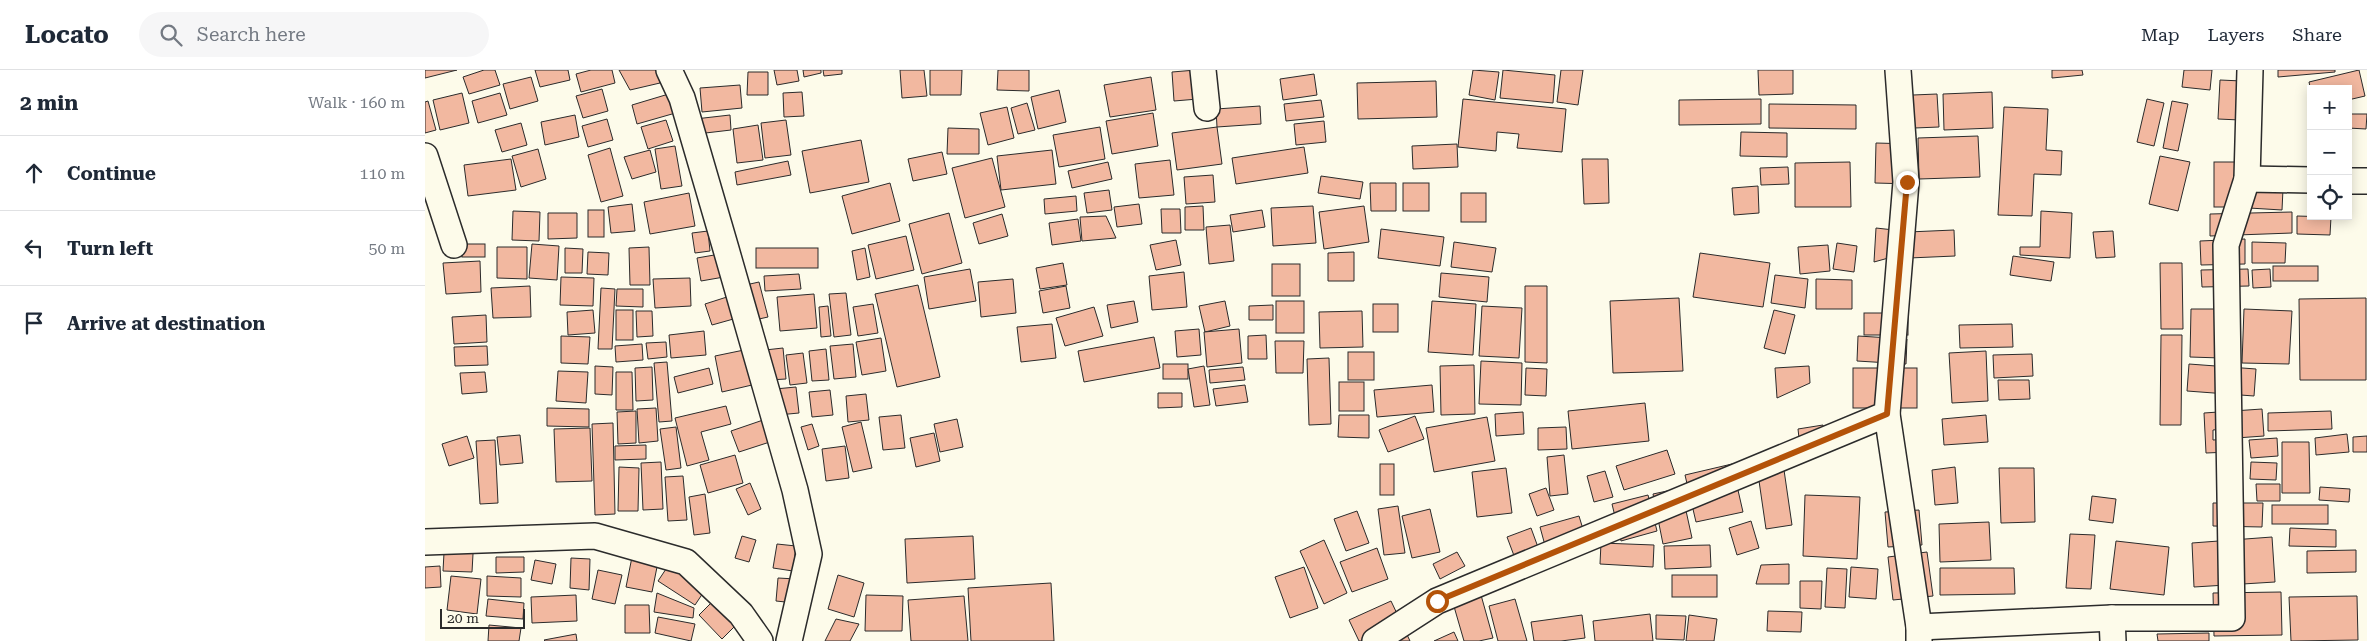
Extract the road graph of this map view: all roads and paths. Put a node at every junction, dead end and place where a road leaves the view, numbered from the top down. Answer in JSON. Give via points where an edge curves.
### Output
{"nodes":[{"id":1,"x":669,"y":70,"type":"edge"},
{"id":2,"x":1203,"y":70,"type":"edge"},
{"id":3,"x":1898,"y":70,"type":"edge"},
{"id":4,"x":2250,"y":70,"type":"edge"},
{"id":5,"x":1207,"y":108,"type":"dead end"},
{"id":6,"x":425,"y":156,"type":"edge"},
{"id":7,"x":2247,"y":179,"type":"junction"},
{"id":8,"x":2307,"y":180,"type":"edge"},
{"id":9,"x":2352,"y":181,"type":"edge"},
{"id":10,"x":2367,"y":181,"type":"edge"},
{"id":11,"x":454,"y":245,"type":"dead end"},
{"id":12,"x":1887,"y":414,"type":"junction"},
{"id":13,"x":425,"y":542,"type":"edge"},
{"id":14,"x":2112,"y":630,"type":"edge"},
{"id":15,"x":1919,"y":634,"type":"edge"},
{"id":16,"x":760,"y":641,"type":"edge"},
{"id":17,"x":789,"y":641,"type":"edge"},
{"id":18,"x":1375,"y":641,"type":"edge"}],
"edges":[{"from":1,"to":17,"type":"street","via":[[682,98],[715,211],[795,490],[809,554]]},
{"from":2,"to":5,"type":"street"},
{"from":3,"to":12,"type":"street","via":[[1907,182]]},
{"from":4,"to":7,"type":"street"},
{"from":6,"to":11,"type":"street"},
{"from":7,"to":8,"type":"street"},
{"from":7,"to":14,"type":"street","via":[[2226,245],[2232,618]]},
{"from":9,"to":10,"type":"street"},
{"from":12,"to":15,"type":"street"},
{"from":12,"to":18,"type":"street","via":[[1437,601]]},
{"from":13,"to":16,"type":"street","via":[[595,536],[686,562],[741,614]]},
{"from":14,"to":15,"type":"street"}]}
